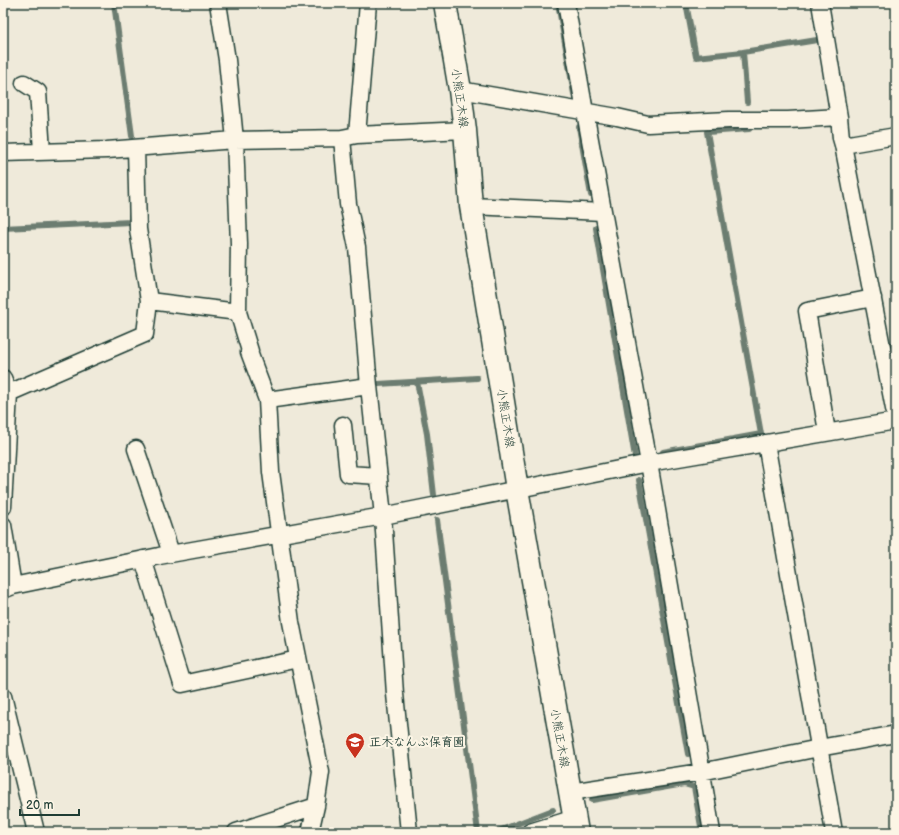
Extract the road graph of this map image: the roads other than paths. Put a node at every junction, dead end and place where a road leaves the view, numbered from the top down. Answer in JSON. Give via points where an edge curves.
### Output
{"nodes":[{"id":1,"x":218,"y":3,"type":"edge"},
{"id":2,"x":368,"y":3,"type":"edge"},
{"id":3,"x":445,"y":3,"type":"edge"},
{"id":4,"x":566,"y":3,"type":"edge"},
{"id":5,"x":820,"y":3,"type":"edge"},
{"id":6,"x":24,"y":83,"type":"dead end"},
{"id":7,"x":460,"y":90,"type":"junction"},
{"id":8,"x":585,"y":112,"type":"junction"},
{"id":9,"x":839,"y":117,"type":"junction"},
{"id":10,"x":465,"y":130,"type":"junction"},
{"id":11,"x":896,"y":136,"type":"edge"},
{"id":12,"x":350,"y":137,"type":"junction"},
{"id":13,"x":235,"y":140,"type":"junction"},
{"id":14,"x":843,"y":145,"type":"junction"},
{"id":15,"x":136,"y":148,"type":"junction"},
{"id":16,"x":42,"y":151,"type":"junction"},
{"id":17,"x":3,"y":153,"type":"edge"},
{"id":18,"x":471,"y":206,"type":"junction"},
{"id":19,"x":603,"y":212,"type":"junction"},
{"id":20,"x":873,"y":298,"type":"junction"},
{"id":21,"x":149,"y":301,"type":"junction"},
{"id":22,"x":238,"y":312,"type":"junction"},
{"id":23,"x":6,"y":386,"type":"edge"},
{"id":24,"x":369,"y":386,"type":"junction"},
{"id":25,"x":267,"y":400,"type":"junction"},
{"id":26,"x":896,"y":420,"type":"edge"},
{"id":27,"x":343,"y":425,"type":"dead end"},
{"id":28,"x":827,"y":432,"type":"junction"},
{"id":29,"x":766,"y":443,"type":"junction"},
{"id":30,"x":136,"y":449,"type":"dead end"},
{"id":31,"x":649,"y":463,"type":"junction"},
{"id":32,"x":379,"y":476,"type":"junction"},
{"id":33,"x":517,"y":489,"type":"junction"},
{"id":34,"x":3,"y":507,"type":"edge"},
{"id":35,"x":384,"y":516,"type":"junction"},
{"id":36,"x":3,"y":525,"type":"edge"},
{"id":37,"x":280,"y":534,"type":"junction"},
{"id":38,"x":171,"y":553,"type":"junction"},
{"id":39,"x":143,"y":559,"type":"junction"},
{"id":40,"x":8,"y":588,"type":"edge"},
{"id":41,"x":298,"y":659,"type":"junction"},
{"id":42,"x":3,"y":696,"type":"edge"},
{"id":43,"x":896,"y":734,"type":"edge"},
{"id":44,"x":819,"y":748,"type":"junction"},
{"id":45,"x":701,"y":772,"type":"junction"},
{"id":46,"x":570,"y":792,"type":"junction"},
{"id":47,"x":316,"y":806,"type":"junction"},
{"id":48,"x":576,"y":825,"type":"edge"},
{"id":49,"x":36,"y":832,"type":"edge"},
{"id":50,"x":236,"y":832,"type":"edge"},
{"id":51,"x":310,"y":832,"type":"edge"},
{"id":52,"x":409,"y":832,"type":"edge"},
{"id":53,"x":530,"y":832,"type":"edge"},
{"id":54,"x":712,"y":832,"type":"edge"},
{"id":55,"x":834,"y":832,"type":"edge"}],
"edges":[{"from":1,"to":13,"type":"street"},
{"from":2,"to":12,"type":"street"},
{"from":3,"to":7,"type":"main road","name":"小熊正木線"},
{"from":4,"to":8,"type":"street"},
{"from":5,"to":9,"type":"street"},
{"from":6,"to":16,"type":"street","via":[[38,92]]},
{"from":7,"to":8,"type":"street"},
{"from":7,"to":10,"type":"main road","name":"小熊正木線"},
{"from":8,"to":9,"type":"street","via":[[648,124]]},
{"from":8,"to":19,"type":"street"},
{"from":9,"to":14,"type":"street"},
{"from":10,"to":12,"type":"street"},
{"from":10,"to":18,"type":"main road","name":"小熊正木線"},
{"from":11,"to":14,"type":"street"},
{"from":12,"to":13,"type":"street"},
{"from":12,"to":24,"type":"street","via":[[348,204],[357,247]]},
{"from":13,"to":15,"type":"street"},
{"from":13,"to":22,"type":"street","via":[[240,244]]},
{"from":14,"to":20,"type":"street"},
{"from":15,"to":16,"type":"street"},
{"from":15,"to":21,"type":"street","via":[[138,229]]},
{"from":16,"to":17,"type":"street"},
{"from":18,"to":19,"type":"street"},
{"from":18,"to":33,"type":"main road","name":"小熊正木線"},
{"from":19,"to":31,"type":"street"},
{"from":20,"to":26,"type":"street"},
{"from":20,"to":28,"type":"street","via":[[808,311]]},
{"from":21,"to":22,"type":"street"},
{"from":21,"to":23,"type":"street","via":[[145,334]]},
{"from":22,"to":25,"type":"street","via":[[249,352]]},
{"from":23,"to":34,"type":"street"},
{"from":24,"to":25,"type":"street"},
{"from":24,"to":32,"type":"street"},
{"from":25,"to":37,"type":"street","via":[[271,472]]},
{"from":26,"to":28,"type":"street"},
{"from":27,"to":32,"type":"street","via":[[348,474]]},
{"from":28,"to":29,"type":"street"},
{"from":29,"to":31,"type":"street"},
{"from":29,"to":44,"type":"street"},
{"from":30,"to":38,"type":"street"},
{"from":31,"to":33,"type":"street"},
{"from":31,"to":45,"type":"street"},
{"from":32,"to":35,"type":"street"},
{"from":33,"to":35,"type":"street"},
{"from":33,"to":46,"type":"main road","name":"小熊正木線"},
{"from":35,"to":37,"type":"street"},
{"from":35,"to":52,"type":"street","via":[[395,694]]},
{"from":36,"to":40,"type":"street"},
{"from":37,"to":38,"type":"street"},
{"from":37,"to":41,"type":"street"},
{"from":38,"to":39,"type":"street"},
{"from":39,"to":40,"type":"street"},
{"from":39,"to":41,"type":"street","via":[[182,684]]},
{"from":41,"to":47,"type":"street","via":[[321,772]]},
{"from":42,"to":49,"type":"street"},
{"from":43,"to":44,"type":"street"},
{"from":44,"to":45,"type":"street"},
{"from":44,"to":55,"type":"street"},
{"from":45,"to":46,"type":"street"},
{"from":45,"to":54,"type":"street"},
{"from":46,"to":48,"type":"main road","name":"小熊正木線"},
{"from":47,"to":50,"type":"street"},
{"from":47,"to":51,"type":"street"},
{"from":48,"to":53,"type":"street"}]}
